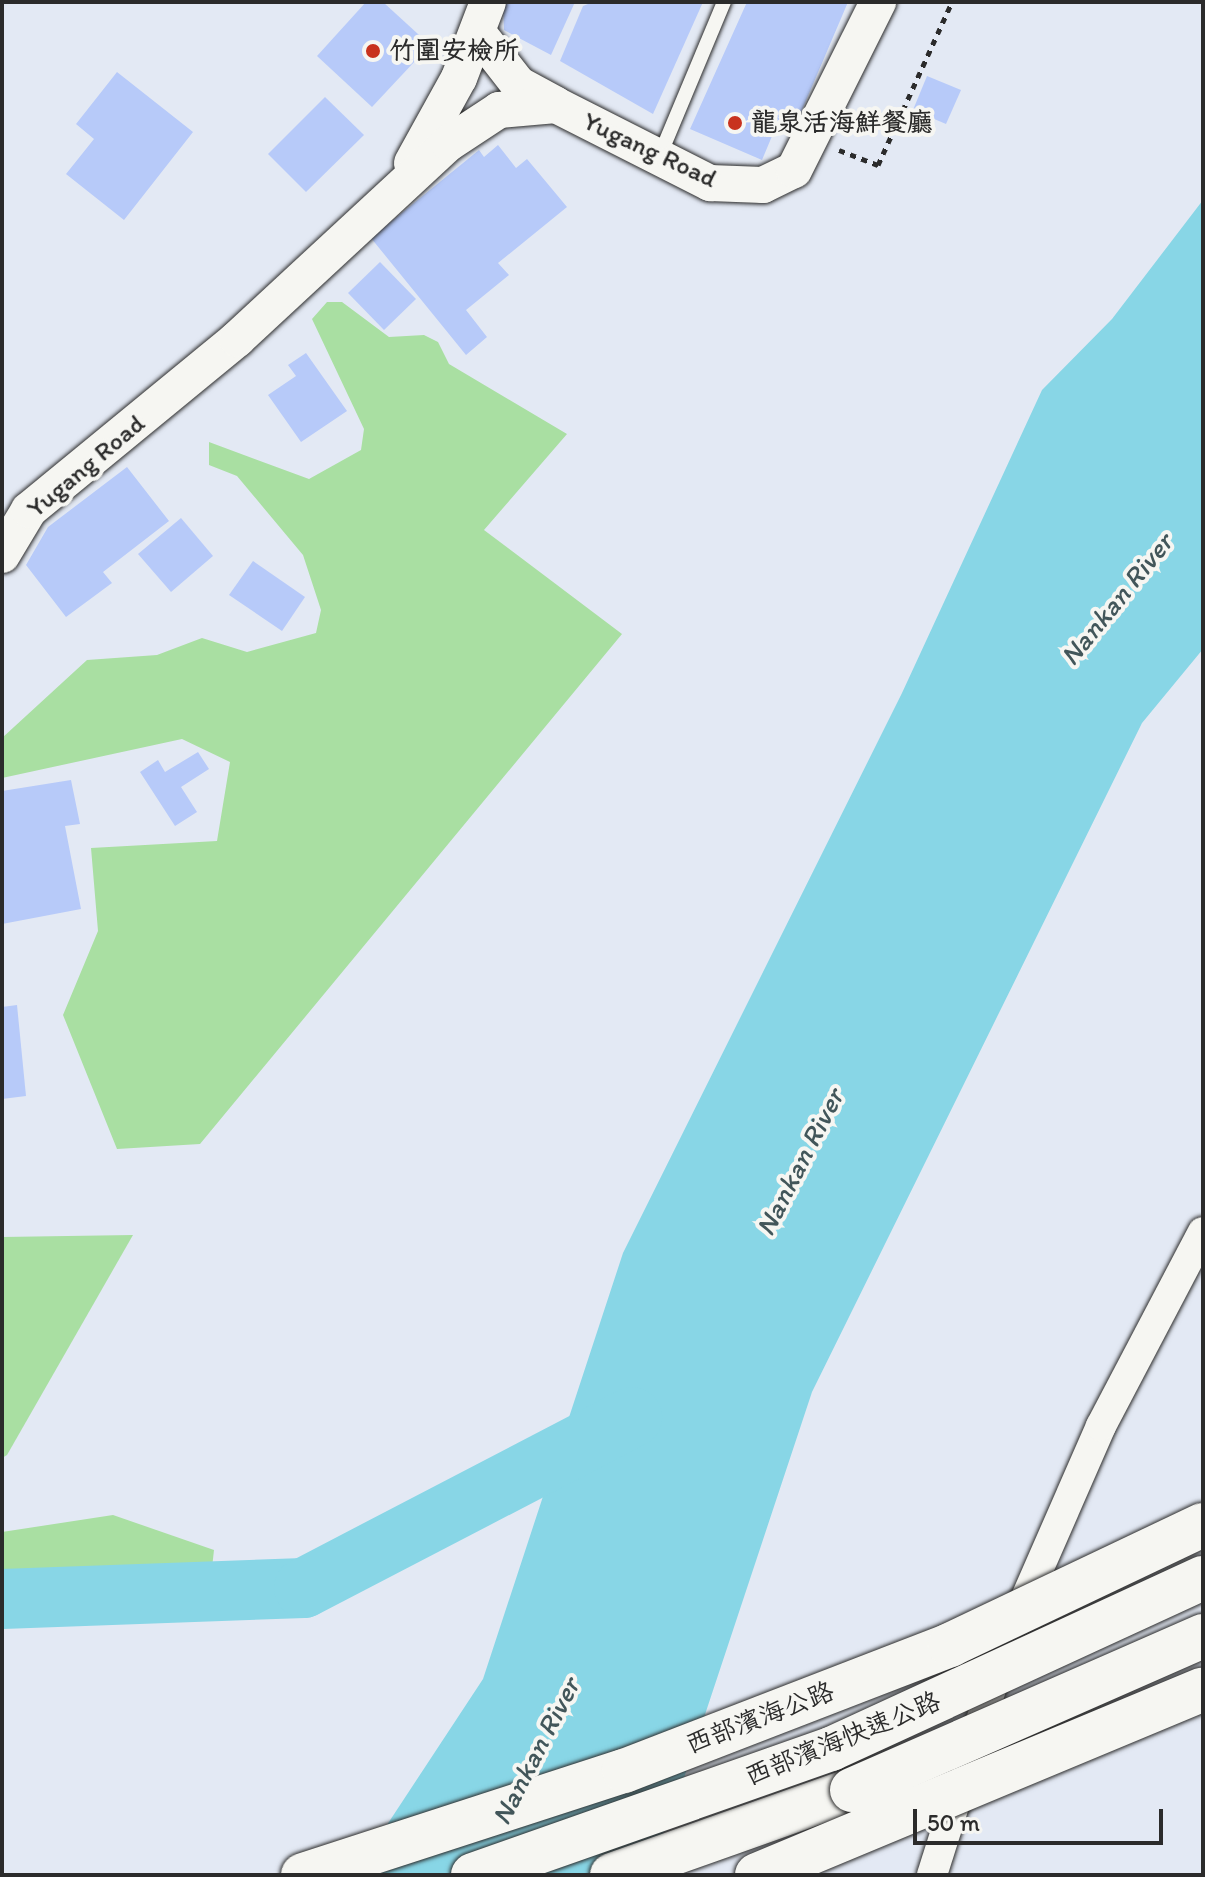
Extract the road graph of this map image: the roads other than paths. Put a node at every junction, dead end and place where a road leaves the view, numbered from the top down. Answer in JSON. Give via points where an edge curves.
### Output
{"nodes":[{"id":1,"x":724,"y":2,"type":"edge"},
{"id":2,"x":878,"y":2,"type":"edge"},
{"id":3,"x":483,"y":18,"type":"edge"},
{"id":4,"x":556,"y":105,"type":"junction"},
{"id":5,"x":658,"y":159,"type":"junction"},
{"id":6,"x":395,"y":194,"type":"junction"},
{"id":7,"x":5,"y":534,"type":"edge"},
{"id":8,"x":1203,"y":1232,"type":"edge"},
{"id":9,"x":1203,"y":1525,"type":"edge"},
{"id":10,"x":1203,"y":1578,"type":"edge"},
{"id":11,"x":1203,"y":1636,"type":"edge"},
{"id":12,"x":1203,"y":1689,"type":"edge"},
{"id":13,"x":303,"y":1875,"type":"edge"},
{"id":14,"x":473,"y":1875,"type":"edge"},
{"id":15,"x":612,"y":1875,"type":"edge"},
{"id":16,"x":757,"y":1875,"type":"edge"},
{"id":17,"x":932,"y":1875,"type":"edge"}],
"edges":[{"from":1,"to":5,"type":"lane"},
{"from":2,"to":5,"type":"street","name":"Yugang Road","via":[[794,170],[763,185],[710,183]]},
{"from":3,"to":4,"type":"street","via":[[518,84]]},
{"from":3,"to":6,"type":"street","name":"Yugang Road"},
{"from":4,"to":5,"type":"street","name":"Yugang Road"},
{"from":4,"to":6,"type":"street","name":"Yugang Road","via":[[499,110],[449,143]]},
{"from":6,"to":7,"type":"street","name":"Yugang Road"},
{"from":8,"to":17,"type":"street","via":[[1101,1426],[1004,1648]]},
{"from":9,"to":13,"type":"main road","name":"西部濱海公路","bridge":true,"via":[[950,1645],[624,1771]]},
{"from":10,"to":14,"type":"main road","name":"西部濱海快速公路","bridge":true,"via":[[831,1749]]},
{"from":11,"to":15,"type":"main road","name":"西部濱海快速公路","bridge":true,"via":[[852,1790]]},
{"from":12,"to":16,"type":"main road","bridge":true}]}
